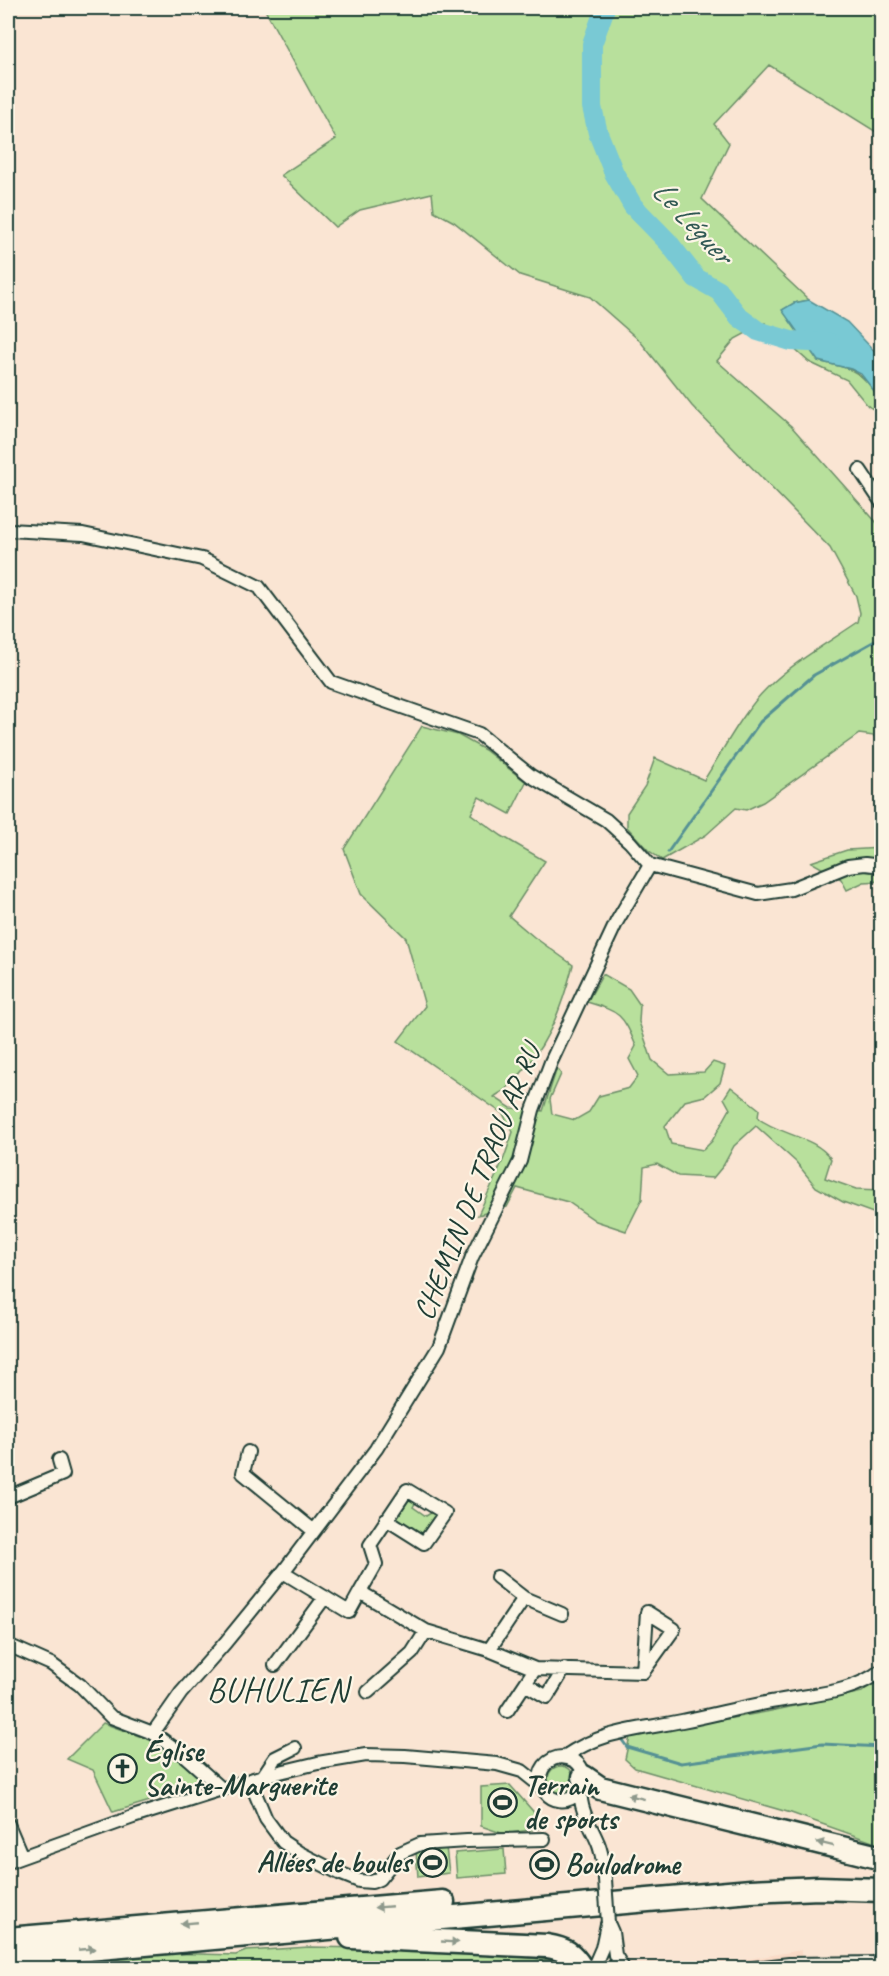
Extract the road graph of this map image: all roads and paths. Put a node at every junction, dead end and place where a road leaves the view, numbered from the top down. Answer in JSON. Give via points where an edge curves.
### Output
{"nodes":[{"id":1,"x":860,"y":470,"type":"dead end"},
{"id":2,"x":882,"y":503,"type":"edge"},
{"id":3,"x":8,"y":530,"type":"edge"},
{"id":4,"x":650,"y":866,"type":"junction"},
{"id":5,"x":882,"y":866,"type":"edge"},
{"id":6,"x":248,"y":1452,"type":"dead end"},
{"id":7,"x":59,"y":1460,"type":"dead end"},
{"id":8,"x":8,"y":1497,"type":"edge"},
{"id":9,"x":386,"y":1519,"type":"junction"},
{"id":10,"x":314,"y":1531,"type":"junction"},
{"id":11,"x":284,"y":1572,"type":"junction"},
{"id":12,"x":497,"y":1577,"type":"dead end"},
{"id":13,"x":360,"y":1592,"type":"junction"},
{"id":14,"x":325,"y":1597,"type":"junction"},
{"id":15,"x":524,"y":1598,"type":"junction"},
{"id":16,"x":562,"y":1614,"type":"dead end"},
{"id":17,"x":426,"y":1631,"type":"junction"},
{"id":18,"x":8,"y":1645,"type":"edge"},
{"id":19,"x":489,"y":1650,"type":"junction"},
{"id":20,"x":275,"y":1665,"type":"dead end"},
{"id":21,"x":535,"y":1669,"type":"junction"},
{"id":22,"x":564,"y":1669,"type":"junction"},
{"id":23,"x":882,"y":1670,"type":"edge"},
{"id":24,"x":643,"y":1672,"type":"dead end"},
{"id":25,"x":525,"y":1684,"type":"junction"},
{"id":26,"x":368,"y":1692,"type":"dead end"},
{"id":27,"x":507,"y":1712,"type":"dead end"},
{"id":28,"x":153,"y":1733,"type":"junction"},
{"id":29,"x":594,"y":1741,"type":"junction"},
{"id":30,"x":296,"y":1749,"type":"dead end"},
{"id":31,"x":564,"y":1757,"type":"junction"},
{"id":32,"x":551,"y":1760,"type":"junction"},
{"id":33,"x":514,"y":1768,"type":"junction"},
{"id":34,"x":263,"y":1776,"type":"junction"},
{"id":35,"x":582,"y":1779,"type":"junction"},
{"id":36,"x":250,"y":1781,"type":"junction"},
{"id":37,"x":542,"y":1787,"type":"junction"},
{"id":38,"x":222,"y":1789,"type":"junction"},
{"id":39,"x":557,"y":1800,"type":"junction"},
{"id":40,"x":586,"y":1820,"type":"junction"},
{"id":41,"x":8,"y":1824,"type":"edge"},
{"id":42,"x":544,"y":1839,"type":"dead end"},
{"id":43,"x":22,"y":1857,"type":"junction"},
{"id":44,"x":882,"y":1858,"type":"edge"},
{"id":45,"x":8,"y":1863,"type":"edge"},
{"id":46,"x":882,"y":1875,"type":"edge"},
{"id":47,"x":882,"y":1890,"type":"edge"},
{"id":48,"x":608,"y":1923,"type":"junction"},
{"id":49,"x":266,"y":1933,"type":"junction"},
{"id":50,"x":8,"y":1939,"type":"edge"},
{"id":51,"x":8,"y":1956,"type":"edge"},
{"id":52,"x":882,"y":1963,"type":"edge"},
{"id":53,"x":588,"y":1967,"type":"edge"},
{"id":54,"x":622,"y":1968,"type":"edge"},
{"id":55,"x":755,"y":1968,"type":"edge"}],
"edges":[{"from":1,"to":2,"type":"street"},
{"from":3,"to":4,"type":"street","via":[[83,534],[202,560],[259,587],[331,682],[479,734],[539,781],[606,820]]},
{"from":4,"to":5,"type":"street","via":[[758,894],[791,889],[848,866]]},
{"from":4,"to":10,"type":"street","name":"CHEMIN DE TRAOU AR RU","via":[[602,951],[551,1062],[520,1161],[472,1257],[439,1347],[376,1449]]},
{"from":6,"to":10,"type":"street","via":[[243,1473]]},
{"from":7,"to":8,"type":"street","via":[[63,1474]]},
{"from":9,"to":9,"type":"street","via":[[424,1543],[444,1513],[407,1490]]},
{"from":9,"to":13,"type":"street","via":[[370,1545],[376,1564]]},
{"from":10,"to":11,"type":"street","name":"CHEMIN DE TRAOU AR RU"},
{"from":11,"to":14,"type":"street"},
{"from":11,"to":28,"type":"street","name":"CHEMIN DE TRAOU AR RU","via":[[181,1693]]},
{"from":12,"to":15,"type":"street"},
{"from":13,"to":14,"type":"street","via":[[349,1612]]},
{"from":13,"to":17,"type":"street"},
{"from":14,"to":20,"type":"street"},
{"from":15,"to":16,"type":"street"},
{"from":15,"to":19,"type":"street"},
{"from":17,"to":19,"type":"street"},
{"from":17,"to":26,"type":"street","via":[[412,1653]]},
{"from":18,"to":28,"type":"street","via":[[51,1664],[80,1685],[111,1717]]},
{"from":19,"to":21,"type":"street"},
{"from":21,"to":22,"type":"street"},
{"from":21,"to":25,"type":"street"},
{"from":22,"to":24,"type":"street"},
{"from":22,"to":25,"type":"street","via":[[547,1697]]},
{"from":23,"to":29,"type":"street","via":[[848,1688],[618,1731]]},
{"from":25,"to":27,"type":"street"},
{"from":28,"to":38,"type":"street"},
{"from":29,"to":31,"type":"street"},
{"from":29,"to":35,"type":"street","via":[[583,1755]]},
{"from":30,"to":34,"type":"street","via":[[275,1758]]},
{"from":31,"to":32,"type":"street"},
{"from":31,"to":35,"type":"street","via":[[577,1763]]},
{"from":32,"to":33,"type":"street"},
{"from":32,"to":37,"type":"street","via":[[542,1769]]},
{"from":33,"to":34,"type":"street","via":[[470,1761],[366,1755]]},
{"from":33,"to":37,"type":"street"},
{"from":34,"to":36,"type":"street"},
{"from":35,"to":39,"type":"street","via":[[570,1799]]},
{"from":35,"to":40,"type":"street"},
{"from":44,"to":35,"type":"highway","one_way":true,"via":[[600,1788]]},
{"from":36,"to":38,"type":"street"},
{"from":36,"to":42,"type":"street","via":[[266,1819],[283,1842],[359,1881],[379,1879],[400,1853],[420,1844]]},
{"from":37,"to":39,"type":"street"},
{"from":38,"to":43,"type":"street"},
{"from":39,"to":40,"type":"street"},
{"from":40,"to":48,"type":"street","bridge":true,"via":[[604,1865]]},
{"from":41,"to":43,"type":"street"},
{"from":43,"to":45,"type":"street"},
{"from":46,"to":50,"type":"highway","one_way":true,"via":[[739,1876]]},
{"from":47,"to":49,"type":"highway","via":[[751,1891]]},
{"from":48,"to":53,"type":"street","via":[[602,1948]]},
{"from":48,"to":54,"type":"street","via":[[615,1956]]},
{"from":51,"to":49,"type":"highway","one_way":true},
{"from":49,"to":53,"type":"highway","one_way":true,"via":[[548,1946],[571,1953]]},
{"from":52,"to":55,"type":"street"},
{"from":53,"to":54,"type":"street","via":[[611,1962]]}]}
